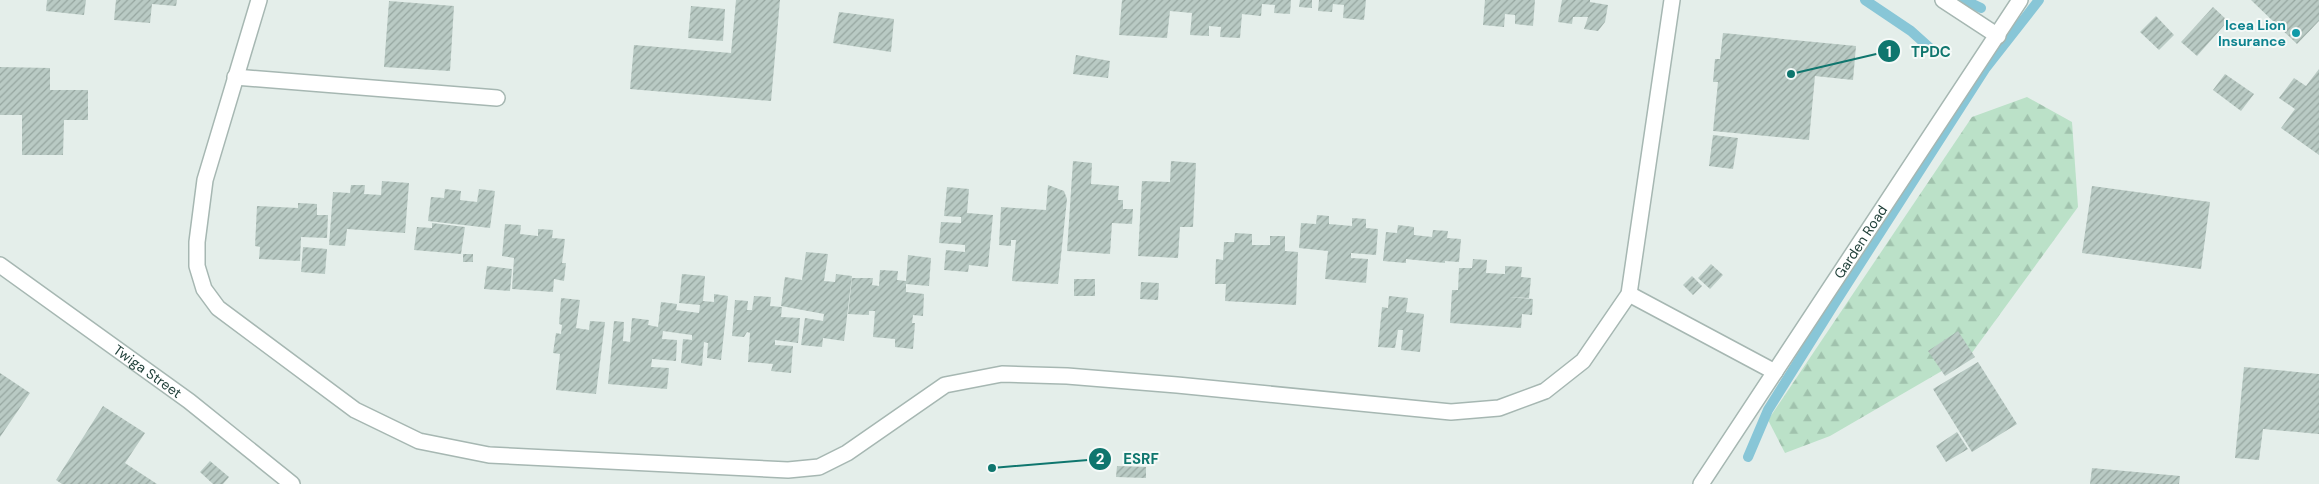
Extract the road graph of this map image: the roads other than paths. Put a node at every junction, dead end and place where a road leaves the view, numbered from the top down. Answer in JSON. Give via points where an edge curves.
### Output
{"nodes":[{"id":1,"x":259,"y":0,"type":"edge"},
{"id":2,"x":1672,"y":0,"type":"edge"},
{"id":3,"x":1943,"y":0,"type":"edge"},
{"id":4,"x":2020,"y":0,"type":"edge"},
{"id":5,"x":1998,"y":36,"type":"junction"},
{"id":6,"x":235,"y":77,"type":"junction"},
{"id":7,"x":497,"y":98,"type":"dead end"},
{"id":8,"x":0,"y":265,"type":"edge"},
{"id":9,"x":1629,"y":294,"type":"junction"},
{"id":10,"x":1775,"y":372,"type":"junction"},
{"id":11,"x":292,"y":484,"type":"edge"},
{"id":12,"x":1701,"y":484,"type":"edge"}],
"edges":[{"from":1,"to":6,"type":"street"},
{"from":2,"to":9,"type":"street"},
{"from":3,"to":5,"type":"street"},
{"from":4,"to":5,"type":"street","name":"Garden Road"},
{"from":5,"to":10,"type":"street","name":"Garden Road"},
{"from":6,"to":7,"type":"street"},
{"from":6,"to":9,"type":"street","via":[[206,180],[197,242],[197,266],[204,289],[218,308],[354,410],[419,441],[489,455],[788,470],[819,467],[847,453],[945,385],[1002,374],[1177,385],[1451,412],[1499,408],[1545,391],[1583,361]]},
{"from":8,"to":11,"type":"street","name":"Twiga Street","via":[[189,401]]},
{"from":9,"to":10,"type":"street"},
{"from":10,"to":12,"type":"street","name":"Garden Road"}]}
